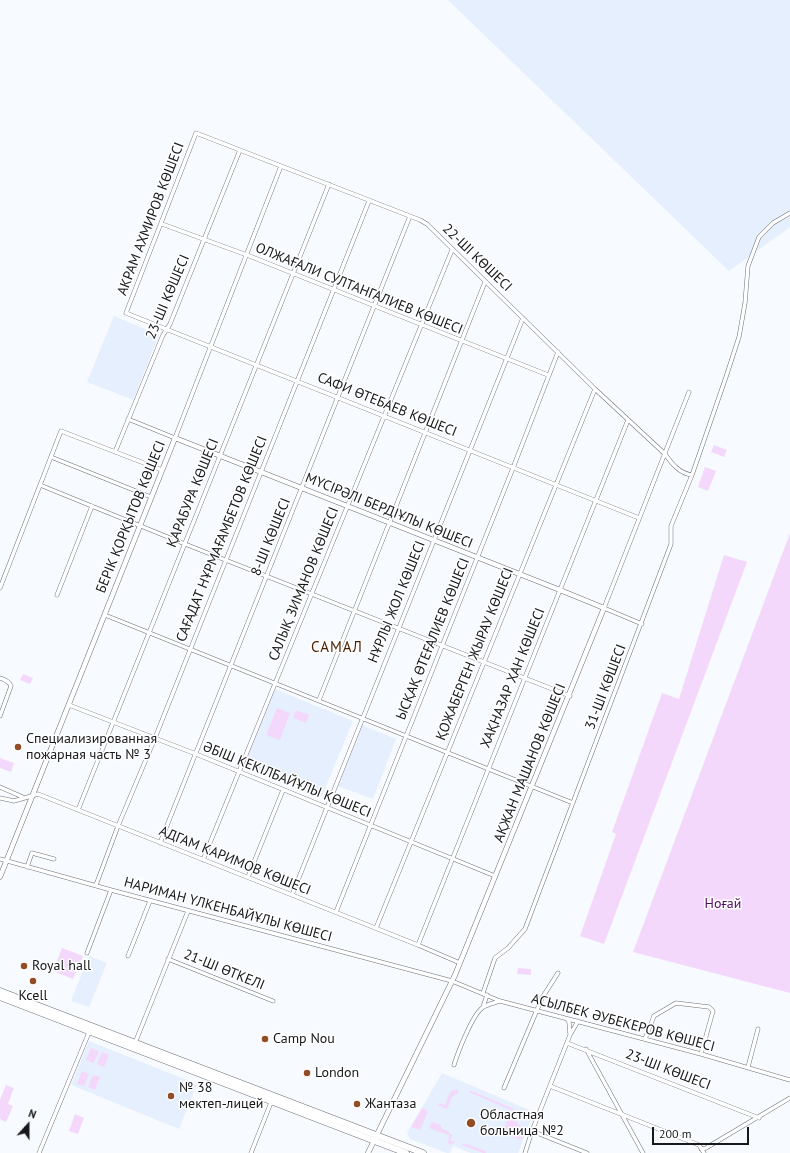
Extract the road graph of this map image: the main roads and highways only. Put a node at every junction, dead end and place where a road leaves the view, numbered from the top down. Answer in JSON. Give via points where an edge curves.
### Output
{"nodes":[{"id":1,"x":0,"y":991,"type":"edge"},
{"id":2,"x":0,"y":997,"type":"edge"},
{"id":3,"x":90,"y":1029,"type":"junction"},
{"id":4,"x":272,"y":1099,"type":"junction"},
{"id":5,"x":375,"y":1139,"type":"junction"},
{"id":6,"x":406,"y":1153,"type":"edge"},
{"id":7,"x":423,"y":1153,"type":"edge"}],
"edges":[{"from":1,"to":3,"type":"main road"},
{"from":2,"to":3,"type":"main road"},
{"from":3,"to":4,"type":"main road"},
{"from":3,"to":4,"type":"main road","via":[[135,1043]]},
{"from":4,"to":5,"type":"main road"},
{"from":5,"to":6,"type":"main road"},
{"from":5,"to":7,"type":"main road"}]}
